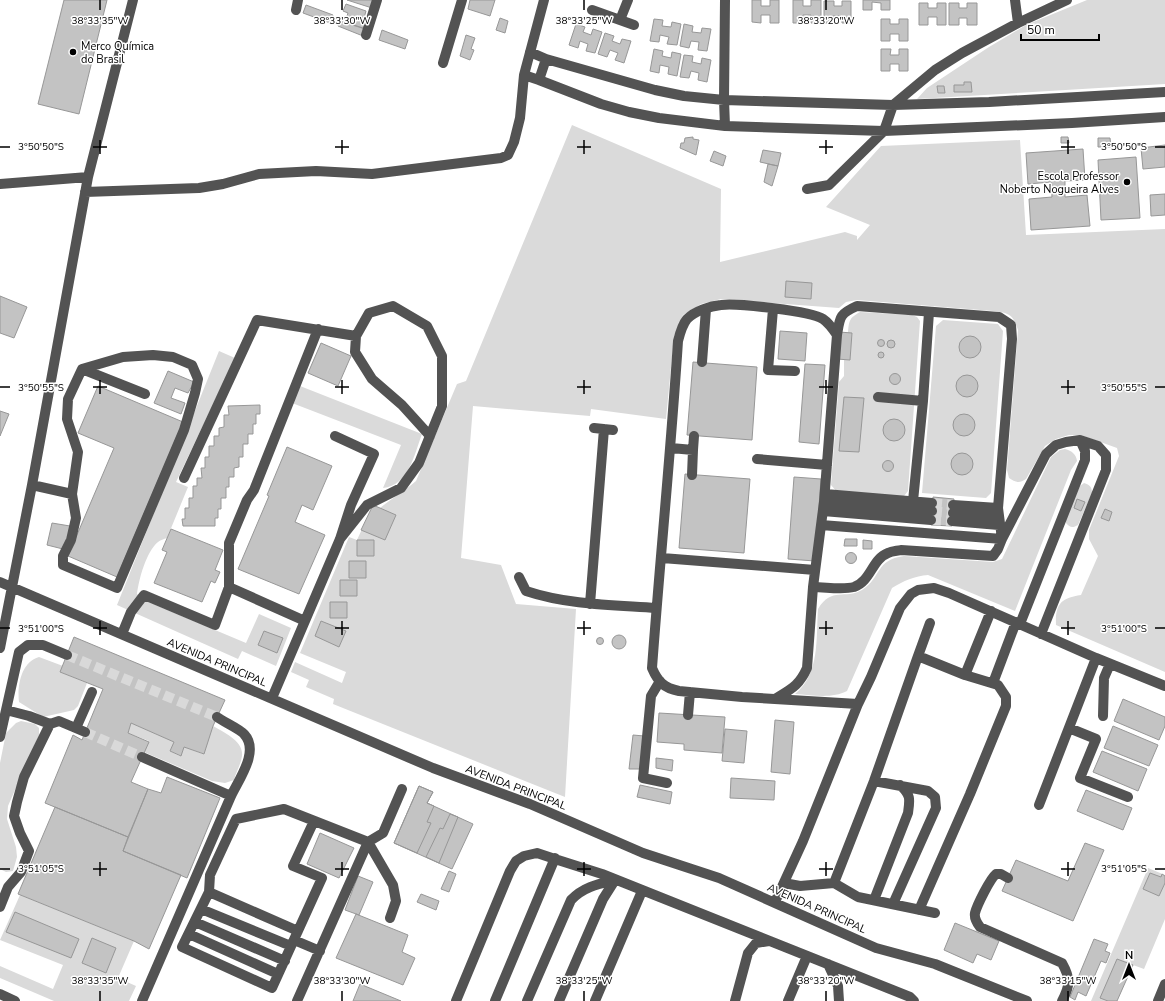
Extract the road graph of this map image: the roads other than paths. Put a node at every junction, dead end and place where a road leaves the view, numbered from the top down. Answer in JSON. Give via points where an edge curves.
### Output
{"nodes":[{"id":1,"x":133,"y":0,"type":"edge"},
{"id":2,"x":377,"y":0,"type":"edge"},
{"id":3,"x":462,"y":0,"type":"edge"},
{"id":4,"x":544,"y":0,"type":"edge"},
{"id":5,"x":628,"y":0,"type":"edge"},
{"id":6,"x":725,"y":0,"type":"edge"},
{"id":7,"x":1015,"y":0,"type":"edge"},
{"id":8,"x":1067,"y":0,"type":"edge"},
{"id":9,"x":592,"y":10,"type":"dead end"},
{"id":10,"x":620,"y":20,"type":"junction"},
{"id":11,"x":1018,"y":23,"type":"junction"},
{"id":12,"x":634,"y":25,"type":"dead end"},
{"id":13,"x":366,"y":35,"type":"dead end"},
{"id":14,"x":530,"y":52,"type":"junction"},
{"id":15,"x":546,"y":59,"type":"junction"},
{"id":16,"x":443,"y":63,"type":"dead end"},
{"id":17,"x":524,"y":76,"type":"junction"},
{"id":18,"x":539,"y":80,"type":"junction"},
{"id":19,"x":1165,"y":92,"type":"edge"},
{"id":20,"x":724,"y":100,"type":"junction"},
{"id":21,"x":894,"y":105,"type":"junction"},
{"id":22,"x":1165,"y":117,"type":"edge"},
{"id":23,"x":725,"y":126,"type":"junction"},
{"id":24,"x":884,"y":131,"type":"junction"},
{"id":25,"x":88,"y":177,"type":"junction"},
{"id":26,"x":0,"y":184,"type":"edge"},
{"id":27,"x":807,"y":189,"type":"dead end"},
{"id":28,"x":85,"y":192,"type":"junction"},
{"id":29,"x":706,"y":309,"type":"junction"},
{"id":30,"x":773,"y":309,"type":"junction"},
{"id":31,"x":930,"y":312,"type":"junction"},
{"id":32,"x":318,"y":329,"type":"junction"},
{"id":33,"x":837,"y":335,"type":"junction"},
{"id":34,"x":356,"y":336,"type":"junction"},
{"id":35,"x":702,"y":362,"type":"dead end"},
{"id":36,"x":82,"y":369,"type":"junction"},
{"id":37,"x":795,"y":371,"type":"dead end"},
{"id":38,"x":145,"y":394,"type":"dead end"},
{"id":39,"x":878,"y":397,"type":"dead end"},
{"id":40,"x":922,"y":401,"type":"junction"},
{"id":41,"x":604,"y":429,"type":"dead end"},
{"id":42,"x":335,"y":436,"type":"dead end"},
{"id":43,"x":430,"y":436,"type":"junction"},
{"id":44,"x":694,"y":436,"type":"dead end"},
{"id":45,"x":1080,"y":440,"type":"junction"},
{"id":46,"x":671,"y":448,"type":"junction"},
{"id":47,"x":693,"y":450,"type":"junction"},
{"id":48,"x":757,"y":459,"type":"dead end"},
{"id":49,"x":827,"y":465,"type":"junction"},
{"id":50,"x":692,"y":475,"type":"dead end"},
{"id":51,"x":184,"y":478,"type":"dead end"},
{"id":52,"x":32,"y":485,"type":"junction"},
{"id":53,"x":72,"y":494,"type":"junction"},
{"id":54,"x":824,"y":502,"type":"junction"},
{"id":55,"x":913,"y":502,"type":"junction"},
{"id":56,"x":998,"y":517,"type":"junction"},
{"id":57,"x":821,"y":525,"type":"junction"},
{"id":58,"x":340,"y":539,"type":"junction"},
{"id":59,"x":1002,"y":539,"type":"junction"},
{"id":60,"x":662,"y":558,"type":"junction"},
{"id":61,"x":816,"y":570,"type":"junction"},
{"id":62,"x":519,"y":577,"type":"dead end"},
{"id":63,"x":0,"y":582,"type":"edge"},
{"id":64,"x":12,"y":587,"type":"junction"},
{"id":65,"x":229,"y":587,"type":"junction"},
{"id":66,"x":813,"y":587,"type":"junction"},
{"id":67,"x":590,"y":604,"type":"junction"},
{"id":68,"x":656,"y":608,"type":"junction"},
{"id":69,"x":991,"y":611,"type":"junction"},
{"id":70,"x":305,"y":621,"type":"junction"},
{"id":71,"x":930,"y":623,"type":"dead end"},
{"id":72,"x":1018,"y":623,"type":"junction"},
{"id":73,"x":122,"y":634,"type":"junction"},
{"id":74,"x":1041,"y":634,"type":"junction"},
{"id":75,"x":0,"y":648,"type":"edge"},
{"id":76,"x":67,"y":655,"type":"tunnel mouth"},
{"id":77,"x":918,"y":656,"type":"junction"},
{"id":78,"x":1096,"y":658,"type":"junction"},
{"id":79,"x":1110,"y":664,"type":"junction"},
{"id":80,"x":965,"y":675,"type":"junction"},
{"id":81,"x":660,"y":681,"type":"junction"},
{"id":82,"x":992,"y":683,"type":"junction"},
{"id":83,"x":1165,"y":686,"type":"edge"},
{"id":84,"x":92,"y":692,"type":"dead end"},
{"id":85,"x":690,"y":692,"type":"junction"},
{"id":86,"x":272,"y":698,"type":"junction"},
{"id":87,"x":775,"y":699,"type":"junction"},
{"id":88,"x":858,"y":704,"type":"junction"},
{"id":89,"x":6,"y":710,"type":"junction"},
{"id":90,"x":688,"y":715,"type":"dead end"},
{"id":91,"x":1103,"y":716,"type":"dead end"},
{"id":92,"x":217,"y":717,"type":"tunnel mouth"},
{"id":93,"x":50,"y":724,"type":"junction"},
{"id":94,"x":1070,"y":728,"type":"junction"},
{"id":95,"x":0,"y":737,"type":"edge"},
{"id":96,"x":142,"y":757,"type":"tunnel mouth"},
{"id":97,"x":874,"y":781,"type":"junction"},
{"id":98,"x":667,"y":783,"type":"dead end"},
{"id":99,"x":900,"y":785,"type":"junction"},
{"id":100,"x":402,"y":789,"type":"dead end"},
{"id":101,"x":231,"y":796,"type":"junction"},
{"id":102,"x":1128,"y":797,"type":"dead end"},
{"id":103,"x":1039,"y":806,"type":"dead end"},
{"id":104,"x":314,"y":820,"type":"junction"},
{"id":105,"x":368,"y":842,"type":"junction"},
{"id":106,"x":554,"y":858,"type":"junction"},
{"id":107,"x":1008,"y":878,"type":"dead end"},
{"id":108,"x":615,"y":880,"type":"junction"},
{"id":109,"x":784,"y":883,"type":"junction"},
{"id":110,"x":834,"y":883,"type":"junction"},
{"id":111,"x":4,"y":885,"type":"edge"},
{"id":112,"x":642,"y":891,"type":"junction"},
{"id":113,"x":210,"y":892,"type":"junction"},
{"id":114,"x":874,"y":900,"type":"junction"},
{"id":115,"x":775,"y":902,"type":"junction"},
{"id":116,"x":893,"y":904,"type":"junction"},
{"id":117,"x":0,"y":907,"type":"edge"},
{"id":118,"x":202,"y":909,"type":"junction"},
{"id":119,"x":918,"y":910,"type":"junction"},
{"id":120,"x":934,"y":913,"type":"dead end"},
{"id":121,"x":390,"y":918,"type":"dead end"},
{"id":122,"x":195,"y":922,"type":"junction"},
{"id":123,"x":189,"y":934,"type":"junction"},
{"id":124,"x":294,"y":939,"type":"junction"},
{"id":125,"x":769,"y":941,"type":"junction"},
{"id":126,"x":320,"y":951,"type":"junction"},
{"id":127,"x":807,"y":956,"type":"junction"},
{"id":128,"x":284,"y":961,"type":"junction"},
{"id":129,"x":828,"y":964,"type":"junction"},
{"id":130,"x":278,"y":974,"type":"junction"},
{"id":131,"x":1165,"y":984,"type":"edge"},
{"id":132,"x":0,"y":994,"type":"edge"},
{"id":133,"x":895,"y":996,"type":"edge"},
{"id":134,"x":15,"y":1001,"type":"edge"},
{"id":135,"x":142,"y":1001,"type":"edge"},
{"id":136,"x":297,"y":1001,"type":"edge"},
{"id":137,"x":456,"y":1001,"type":"edge"},
{"id":138,"x":495,"y":1001,"type":"edge"},
{"id":139,"x":527,"y":1001,"type":"edge"},
{"id":140,"x":559,"y":1001,"type":"edge"},
{"id":141,"x":595,"y":1001,"type":"edge"},
{"id":142,"x":735,"y":1001,"type":"edge"},
{"id":143,"x":788,"y":1001,"type":"edge"},
{"id":144,"x":839,"y":1001,"type":"edge"},
{"id":145,"x":914,"y":1001,"type":"edge"},
{"id":146,"x":1027,"y":1001,"type":"edge"},
{"id":147,"x":1062,"y":1001,"type":"edge"},
{"id":148,"x":1158,"y":1001,"type":"edge"}],
"edges":[{"from":1,"to":25,"type":"street"},
{"from":2,"to":13,"type":"street"},
{"from":3,"to":16,"type":"street"},
{"from":4,"to":14,"type":"street"},
{"from":5,"to":10,"type":"street"},
{"from":6,"to":20,"type":"street"},
{"from":7,"to":11,"type":"street"},
{"from":8,"to":11,"type":"street"},
{"from":9,"to":10,"type":"street"},
{"from":10,"to":12,"type":"street"},
{"from":11,"to":21,"type":"street","via":[[935,70]]},
{"from":14,"to":15,"type":"street"},
{"from":14,"to":17,"type":"street"},
{"from":15,"to":18,"type":"street"},
{"from":15,"to":20,"type":"street","via":[[655,90]]},
{"from":17,"to":18,"type":"street"},
{"from":17,"to":28,"type":"street","via":[[520,118],[514,142],[508,155],[501,158],[372,174],[316,171],[259,174],[199,188]]},
{"from":18,"to":23,"type":"street","via":[[629,112]]},
{"from":19,"to":21,"type":"street"},
{"from":20,"to":21,"type":"street"},
{"from":20,"to":23,"type":"street"},
{"from":21,"to":24,"type":"street"},
{"from":22,"to":24,"type":"street"},
{"from":23,"to":24,"type":"street"},
{"from":24,"to":27,"type":"street","via":[[829,185]]},
{"from":25,"to":26,"type":"street"},
{"from":25,"to":28,"type":"street"},
{"from":28,"to":52,"type":"street"},
{"from":29,"to":30,"type":"street","via":[[722,305]]},
{"from":29,"to":35,"type":"street"},
{"from":29,"to":46,"type":"street","via":[[695,313],[681,329]]},
{"from":30,"to":33,"type":"street","via":[[823,318]]},
{"from":30,"to":37,"type":"street","via":[[768,370]]},
{"from":31,"to":33,"type":"street","via":[[857,306],[840,317]]},
{"from":31,"to":40,"type":"street"},
{"from":31,"to":56,"type":"street","via":[[999,317],[1011,325]]},
{"from":32,"to":34,"type":"street"},
{"from":32,"to":51,"type":"street","via":[[257,320]]},
{"from":32,"to":65,"type":"street","via":[[254,490],[247,500],[229,543]]},
{"from":33,"to":49,"type":"street"},
{"from":34,"to":43,"type":"street","via":[[355,352],[372,379]]},
{"from":34,"to":43,"type":"street","via":[[369,313],[393,306],[427,326],[442,356],[442,406]]},
{"from":36,"to":38,"type":"street"},
{"from":36,"to":53,"type":"street","via":[[68,399],[67,420],[78,452]]},
{"from":36,"to":53,"type":"street","via":[[124,357],[153,355],[173,357],[192,365],[198,379],[184,430],[117,588],[63,565],[63,556],[71,540],[76,518]]},
{"from":39,"to":40,"type":"street"},
{"from":40,"to":55,"type":"street"},
{"from":41,"to":67,"type":"street"},
{"from":42,"to":58,"type":"street","via":[[374,454],[351,505]]},
{"from":43,"to":58,"type":"street","via":[[419,463],[401,488],[366,505]]},
{"from":44,"to":47,"type":"street"},
{"from":45,"to":59,"type":"street","via":[[1056,445],[1046,454]]},
{"from":45,"to":72,"type":"street","via":[[1085,451],[1085,460]]},
{"from":45,"to":74,"type":"street","via":[[1102,450],[1106,455],[1106,470]]},
{"from":46,"to":47,"type":"street"},
{"from":46,"to":60,"type":"street"},
{"from":47,"to":50,"type":"street"},
{"from":48,"to":49,"type":"street"},
{"from":49,"to":54,"type":"street"},
{"from":52,"to":53,"type":"street"},
{"from":52,"to":64,"type":"street"},
{"from":54,"to":55,"type":"street"},
{"from":54,"to":55,"type":"street","via":[[932,511]]},
{"from":54,"to":57,"type":"street"},
{"from":56,"to":56,"type":"street","via":[[953,513]]},
{"from":56,"to":59,"type":"street"},
{"from":57,"to":59,"type":"street"},
{"from":57,"to":61,"type":"street"},
{"from":58,"to":70,"type":"street"},
{"from":59,"to":66,"type":"street","via":[[992,556],[901,550],[888,553],[876,563],[866,579],[854,587]]},
{"from":60,"to":61,"type":"street"},
{"from":60,"to":68,"type":"street"},
{"from":61,"to":66,"type":"street"},
{"from":62,"to":67,"type":"street","via":[[526,591]]},
{"from":63,"to":64,"type":"street","name":"AVENIDA PRINCIPAL"},
{"from":64,"to":73,"type":"street","name":"AVENIDA PRINCIPAL"},
{"from":64,"to":75,"type":"street"},
{"from":65,"to":70,"type":"street"},
{"from":65,"to":73,"type":"street","via":[[215,624],[144,595],[132,612]]},
{"from":66,"to":87,"type":"street","via":[[807,668],[802,680]]},
{"from":67,"to":68,"type":"street"},
{"from":68,"to":81,"type":"street","via":[[652,668]]},
{"from":69,"to":72,"type":"street"},
{"from":69,"to":80,"type":"street"},
{"from":69,"to":88,"type":"street","via":[[937,589],[927,588],[911,594],[900,608]]},
{"from":70,"to":86,"type":"street"},
{"from":71,"to":77,"type":"street"},
{"from":72,"to":74,"type":"street"},
{"from":72,"to":82,"type":"street"},
{"from":73,"to":86,"type":"street","name":"AVENIDA PRINCIPAL"},
{"from":74,"to":78,"type":"street"},
{"from":76,"to":89,"type":"street","via":[[42,646],[28,645],[19,652]]},
{"from":77,"to":80,"type":"street"},
{"from":77,"to":97,"type":"street"},
{"from":78,"to":79,"type":"street"},
{"from":78,"to":94,"type":"street"},
{"from":79,"to":83,"type":"street"},
{"from":79,"to":91,"type":"street","via":[[1104,678]]},
{"from":80,"to":82,"type":"street"},
{"from":81,"to":85,"type":"street","via":[[670,689]]},
{"from":81,"to":98,"type":"street","via":[[651,696],[643,778]]},
{"from":82,"to":119,"type":"street","via":[[998,685],[1006,697],[1006,706]]},
{"from":84,"to":93,"type":"street","via":[[81,730],[59,721]]},
{"from":85,"to":87,"type":"street"},
{"from":85,"to":90,"type":"street"},
{"from":86,"to":115,"type":"street","name":"AVENIDA PRINCIPAL","via":[[433,768],[530,804],[643,853],[719,878]]},
{"from":87,"to":88,"type":"street"},
{"from":88,"to":109,"type":"street","via":[[804,841]]},
{"from":89,"to":93,"type":"street"},
{"from":89,"to":95,"type":"street"},
{"from":92,"to":101,"type":"street","via":[[244,734],[251,747],[249,759]]},
{"from":93,"to":111,"type":"street","via":[[24,777],[14,816],[29,851],[21,872]]},
{"from":94,"to":102,"type":"street","via":[[1096,739],[1080,778]]},
{"from":94,"to":103,"type":"street"},
{"from":96,"to":101,"type":"street"},
{"from":97,"to":99,"type":"street"},
{"from":97,"to":110,"type":"street"},
{"from":99,"to":114,"type":"street","via":[[907,791],[910,800],[908,813]]},
{"from":99,"to":116,"type":"street","via":[[928,791],[935,797],[936,808]]},
{"from":100,"to":105,"type":"street","via":[[383,833]]},
{"from":101,"to":135,"type":"street"},
{"from":104,"to":105,"type":"street"},
{"from":104,"to":113,"type":"street","via":[[284,809],[236,819],[210,875]]},
{"from":104,"to":124,"type":"street","via":[[293,866],[322,878]]},
{"from":105,"to":121,"type":"street","via":[[393,885],[396,901]]},
{"from":105,"to":126,"type":"street"},
{"from":106,"to":108,"type":"street"},
{"from":106,"to":137,"type":"street","via":[[537,854],[524,856],[516,861]]},
{"from":106,"to":138,"type":"street"},
{"from":107,"to":147,"type":"street","via":[[996,874],[991,878],[975,913],[976,922],[980,927],[1062,963],[1068,975],[1067,991]]},
{"from":108,"to":112,"type":"street"},
{"from":108,"to":139,"type":"street","via":[[589,886],[571,900]]},
{"from":108,"to":140,"type":"street","via":[[603,898]]},
{"from":109,"to":110,"type":"street","via":[[800,886]]},
{"from":109,"to":115,"type":"street"},
{"from":110,"to":114,"type":"street","via":[[858,897]]},
{"from":111,"to":117,"type":"street"},
{"from":112,"to":125,"type":"street"},
{"from":112,"to":141,"type":"street"},
{"from":113,"to":118,"type":"street"},
{"from":113,"to":124,"type":"street"},
{"from":114,"to":116,"type":"street"},
{"from":115,"to":146,"type":"street","name":"AVENIDA PRINCIPAL","via":[[876,948],[935,964]]},
{"from":116,"to":119,"type":"street"},
{"from":118,"to":122,"type":"street"},
{"from":118,"to":124,"type":"street"},
{"from":119,"to":120,"type":"street"},
{"from":122,"to":123,"type":"street"},
{"from":122,"to":128,"type":"street"},
{"from":123,"to":130,"type":"street"},
{"from":123,"to":130,"type":"street","via":[[182,947],[272,988]]},
{"from":124,"to":126,"type":"street"},
{"from":124,"to":128,"type":"street"},
{"from":125,"to":127,"type":"street"},
{"from":125,"to":142,"type":"street","via":[[756,943],[748,953]]},
{"from":126,"to":136,"type":"street"},
{"from":127,"to":129,"type":"street"},
{"from":127,"to":143,"type":"street"},
{"from":128,"to":130,"type":"street"},
{"from":129,"to":133,"type":"street"},
{"from":129,"to":144,"type":"street","via":[[838,986]]},
{"from":131,"to":148,"type":"street"},
{"from":132,"to":134,"type":"street"},
{"from":133,"to":145,"type":"street","via":[[910,997]]}]}
